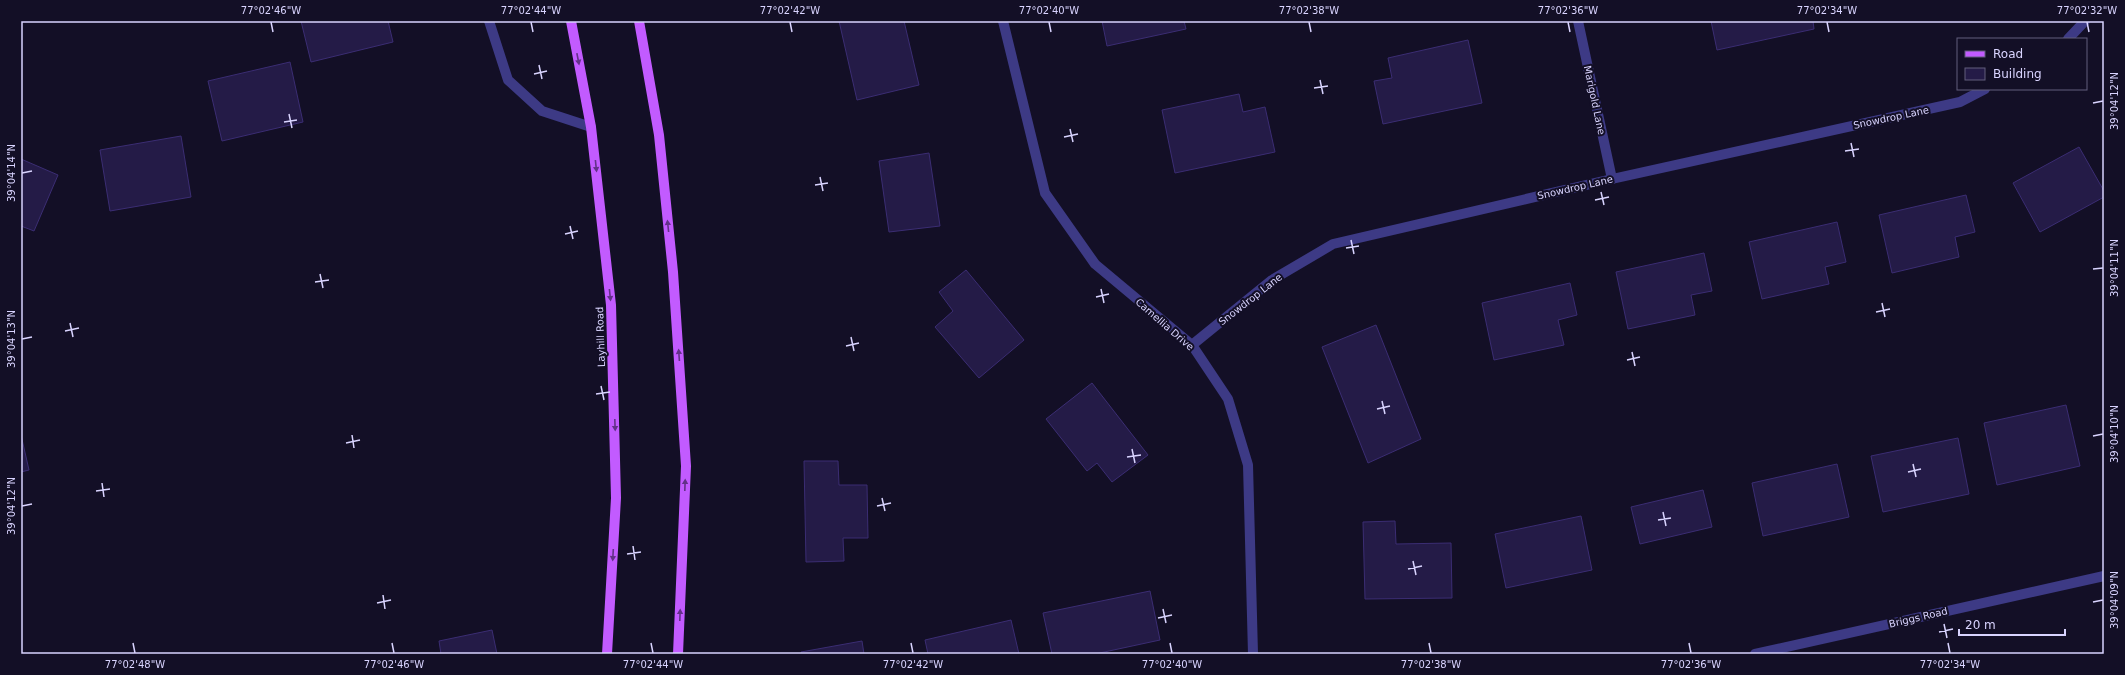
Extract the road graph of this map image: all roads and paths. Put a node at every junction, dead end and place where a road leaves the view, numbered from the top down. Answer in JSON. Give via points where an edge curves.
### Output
{"nodes":[{"id":1,"x":489,"y":21,"type":"edge"},
{"id":2,"x":571,"y":21,"type":"edge"},
{"id":3,"x":640,"y":21,"type":"edge"},
{"id":4,"x":1003,"y":21,"type":"edge"},
{"id":5,"x":1578,"y":21,"type":"edge"},
{"id":6,"x":2085,"y":21,"type":"edge"},
{"id":7,"x":2069,"y":38,"type":"edge"},
{"id":8,"x":1983,"y":90,"type":"edge"},
{"id":9,"x":591,"y":127,"type":"junction"},
{"id":10,"x":1612,"y":179,"type":"junction"},
{"id":11,"x":1192,"y":345,"type":"junction"},
{"id":12,"x":2104,"y":576,"type":"edge"},
{"id":13,"x":607,"y":654,"type":"edge"},
{"id":14,"x":678,"y":654,"type":"edge"},
{"id":15,"x":1253,"y":654,"type":"edge"},
{"id":16,"x":1759,"y":654,"type":"edge"}],
"edges":[{"from":1,"to":9,"type":"street","via":[[508,80],[542,111]]},
{"from":2,"to":9,"type":"main road","name":"Layhill Road","one_way":true},
{"from":14,"to":3,"type":"main road","one_way":true,"via":[[686,466],[673,272],[659,135]]},
{"from":4,"to":11,"type":"street","name":"Camellia Drive","via":[[1045,193],[1095,264]]},
{"from":5,"to":10,"type":"street","name":"Marigold Lane"},
{"from":6,"to":7,"type":"street"},
{"from":8,"to":10,"type":"street","name":"Snowdrop Lane","via":[[1960,102]]},
{"from":9,"to":13,"type":"main road","name":"Layhill Road","one_way":true,"via":[[611,305],[616,464]]},
{"from":10,"to":11,"type":"street","name":"Snowdrop Lane","via":[[1333,244],[1272,280]]},
{"from":11,"to":15,"type":"street","name":"Camellia Drive","via":[[1228,400],[1248,464]]},
{"from":12,"to":16,"type":"street","name":"Briggs Road"}]}
